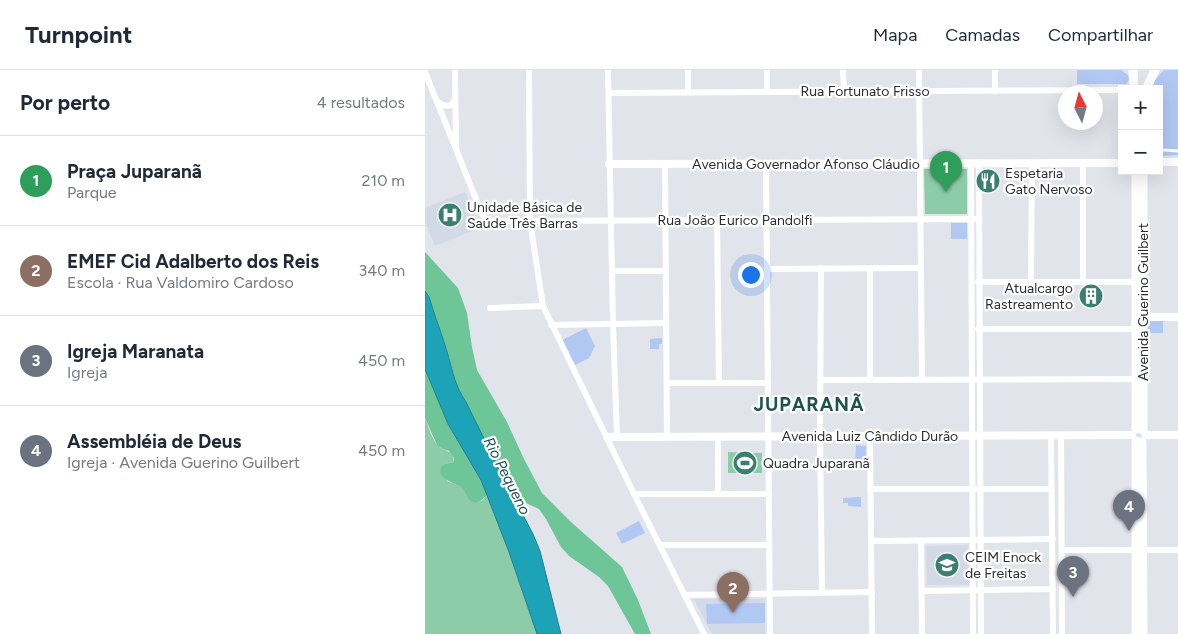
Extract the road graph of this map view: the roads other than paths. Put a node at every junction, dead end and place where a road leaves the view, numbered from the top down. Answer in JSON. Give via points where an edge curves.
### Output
{"nodes":[{"id":1,"x":455,"y":70,"type":"edge"},
{"id":2,"x":529,"y":70,"type":"edge"},
{"id":3,"x":608,"y":70,"type":"edge"},
{"id":4,"x":689,"y":70,"type":"edge"},
{"id":5,"x":767,"y":70,"type":"edge"},
{"id":6,"x":843,"y":70,"type":"edge"},
{"id":7,"x":919,"y":70,"type":"edge"},
{"id":8,"x":995,"y":70,"type":"edge"},
{"id":9,"x":1127,"y":70,"type":"edge"},
{"id":10,"x":1147,"y":70,"type":"edge"},
{"id":11,"x":1155,"y":70,"type":"edge"},
{"id":12,"x":425,"y":72,"type":"edge"},
{"id":13,"x":1133,"y":74,"type":"edge"},
{"id":14,"x":1145,"y":85,"type":"edge"},
{"id":15,"x":1147,"y":85,"type":"edge"},
{"id":16,"x":1118,"y":90,"type":"edge"},
{"id":17,"x":843,"y":91,"type":"junction"},
{"id":18,"x":919,"y":91,"type":"junction"},
{"id":19,"x":995,"y":91,"type":"junction"},
{"id":20,"x":689,"y":92,"type":"junction"},
{"id":21,"x":767,"y":92,"type":"junction"},
{"id":22,"x":609,"y":93,"type":"junction"},
{"id":23,"x":455,"y":98,"type":"junction"},
{"id":24,"x":436,"y":100,"type":"junction"},
{"id":25,"x":456,"y":150,"type":"junction"},
{"id":26,"x":1163,"y":150,"type":"edge"},
{"id":27,"x":1178,"y":151,"type":"edge"},
{"id":28,"x":1163,"y":162,"type":"edge"},
{"id":29,"x":1178,"y":162,"type":"edge"},
{"id":30,"x":920,"y":163,"type":"junction"},
{"id":31,"x":975,"y":163,"type":"junction"},
{"id":32,"x":1032,"y":163,"type":"junction"},
{"id":33,"x":1083,"y":163,"type":"junction"},
{"id":34,"x":1118,"y":163,"type":"edge"},
{"id":35,"x":609,"y":164,"type":"junction"},
{"id":36,"x":665,"y":164,"type":"junction"},
{"id":37,"x":766,"y":164,"type":"junction"},
{"id":38,"x":1139,"y":175,"type":"edge"},
{"id":39,"x":971,"y":219,"type":"junction"},
{"id":40,"x":979,"y":219,"type":"junction"},
{"id":41,"x":611,"y":220,"type":"junction"},
{"id":42,"x":665,"y":220,"type":"junction"},
{"id":43,"x":717,"y":220,"type":"junction"},
{"id":44,"x":767,"y":220,"type":"junction"},
{"id":45,"x":921,"y":220,"type":"junction"},
{"id":46,"x":530,"y":221,"type":"junction"},
{"id":47,"x":821,"y":268,"type":"junction"},
{"id":48,"x":870,"y":268,"type":"junction"},
{"id":49,"x":921,"y":268,"type":"junction"},
{"id":50,"x":767,"y":269,"type":"junction"},
{"id":51,"x":666,"y":271,"type":"junction"},
{"id":52,"x":612,"y":272,"type":"junction"},
{"id":53,"x":971,"y":282,"type":"junction"},
{"id":54,"x":980,"y":282,"type":"junction"},
{"id":55,"x":1031,"y":282,"type":"junction"},
{"id":56,"x":1083,"y":282,"type":"junction"},
{"id":57,"x":1140,"y":282,"type":"junction"},
{"id":58,"x":543,"y":306,"type":"junction"},
{"id":59,"x":490,"y":308,"type":"dead end"},
{"id":60,"x":1139,"y":317,"type":"junction"},
{"id":61,"x":1178,"y":317,"type":"edge"},
{"id":62,"x":666,"y":323,"type":"junction"},
{"id":63,"x":613,"y":324,"type":"junction"},
{"id":64,"x":551,"y":325,"type":"junction"},
{"id":65,"x":1139,"y":328,"type":"junction"},
{"id":66,"x":971,"y":329,"type":"junction"},
{"id":67,"x":980,"y":329,"type":"junction"},
{"id":68,"x":1139,"y":379,"type":"junction"},
{"id":69,"x":821,"y":380,"type":"junction"},
{"id":70,"x":871,"y":380,"type":"junction"},
{"id":71,"x":921,"y":380,"type":"junction"},
{"id":72,"x":972,"y":380,"type":"junction"},
{"id":73,"x":980,"y":380,"type":"junction"},
{"id":74,"x":667,"y":383,"type":"junction"},
{"id":75,"x":719,"y":383,"type":"junction"},
{"id":76,"x":768,"y":383,"type":"junction"},
{"id":77,"x":1139,"y":435,"type":"junction"},
{"id":78,"x":1178,"y":435,"type":"edge"},
{"id":79,"x":768,"y":436,"type":"junction"},
{"id":80,"x":821,"y":436,"type":"junction"},
{"id":81,"x":870,"y":436,"type":"junction"},
{"id":82,"x":976,"y":436,"type":"junction"},
{"id":83,"x":1051,"y":436,"type":"junction"},
{"id":84,"x":1061,"y":436,"type":"junction"},
{"id":85,"x":607,"y":437,"type":"junction"},
{"id":86,"x":617,"y":437,"type":"junction"},
{"id":87,"x":667,"y":437,"type":"junction"},
{"id":88,"x":718,"y":437,"type":"junction"},
{"id":89,"x":870,"y":489,"type":"junction"},
{"id":90,"x":972,"y":489,"type":"junction"},
{"id":91,"x":981,"y":489,"type":"junction"},
{"id":92,"x":1052,"y":489,"type":"junction"},
{"id":93,"x":634,"y":494,"type":"junction"},
{"id":94,"x":718,"y":494,"type":"junction"},
{"id":95,"x":769,"y":494,"type":"junction"},
{"id":96,"x":1053,"y":539,"type":"junction"},
{"id":97,"x":921,"y":540,"type":"junction"},
{"id":98,"x":973,"y":540,"type":"junction"},
{"id":99,"x":981,"y":540,"type":"junction"},
{"id":100,"x":871,"y":541,"type":"junction"},
{"id":101,"x":660,"y":545,"type":"junction"},
{"id":102,"x":769,"y":545,"type":"junction"},
{"id":103,"x":1062,"y":550,"type":"junction"},
{"id":104,"x":1139,"y":550,"type":"junction"},
{"id":105,"x":1178,"y":550,"type":"edge"},
{"id":106,"x":1053,"y":589,"type":"junction"},
{"id":107,"x":922,"y":590,"type":"junction"},
{"id":108,"x":973,"y":590,"type":"junction"},
{"id":109,"x":981,"y":590,"type":"junction"},
{"id":110,"x":872,"y":592,"type":"junction"},
{"id":111,"x":822,"y":593,"type":"junction"},
{"id":112,"x":769,"y":594,"type":"junction"},
{"id":113,"x":685,"y":595,"type":"junction"},
{"id":114,"x":704,"y":634,"type":"edge"},
{"id":115,"x":770,"y":634,"type":"edge"},
{"id":116,"x":872,"y":634,"type":"edge"},
{"id":117,"x":922,"y":634,"type":"edge"},
{"id":118,"x":973,"y":634,"type":"edge"},
{"id":119,"x":981,"y":634,"type":"edge"},
{"id":120,"x":1053,"y":634,"type":"edge"},
{"id":121,"x":1062,"y":634,"type":"edge"},
{"id":122,"x":1136,"y":634,"type":"edge"},
{"id":123,"x":1143,"y":634,"type":"edge"}],
"edges":[{"from":1,"to":23,"type":"street"},
{"from":2,"to":46,"type":"street"},
{"from":3,"to":22,"type":"street"},
{"from":4,"to":20,"type":"street"},
{"from":5,"to":21,"type":"street"},
{"from":6,"to":17,"type":"street"},
{"from":7,"to":18,"type":"street"},
{"from":8,"to":19,"type":"street"},
{"from":9,"to":13,"type":"main road"},
{"from":10,"to":14,"type":"main road"},
{"from":11,"to":15,"type":"main road"},
{"from":12,"to":24,"type":"street"},
{"from":16,"to":19,"type":"street","name":"Rua Fortunato Frisso"},
{"from":17,"to":18,"type":"street","name":"Rua Fortunato Frisso"},
{"from":17,"to":21,"type":"street","name":"Rua Fortunato Frisso"},
{"from":18,"to":19,"type":"street","name":"Rua Fortunato Frisso"},
{"from":18,"to":30,"type":"street"},
{"from":20,"to":21,"type":"street","name":"Rua Fortunato Frisso"},
{"from":20,"to":22,"type":"street","name":"Rua Fortunato Frisso"},
{"from":22,"to":35,"type":"street"},
{"from":23,"to":24,"type":"street","via":[[447,106]]},
{"from":23,"to":25,"type":"street"},
{"from":24,"to":25,"type":"street"},
{"from":25,"to":46,"type":"street","name":"Rua João Eurico Pandolfi","via":[[485,218],[490,221]]},
{"from":26,"to":27,"type":"lane"},
{"from":28,"to":29,"type":"street"},
{"from":30,"to":31,"type":"street","name":"Avenida Governador Afonso Cláudio"},
{"from":30,"to":37,"type":"street","name":"Avenida Governador Afonso Cláudio"},
{"from":30,"to":45,"type":"street"},
{"from":31,"to":32,"type":"street","name":"Avenida Governador Afonso Cláudio"},
{"from":31,"to":39,"type":"street"},
{"from":31,"to":40,"type":"street"},
{"from":32,"to":33,"type":"street","name":"Avenida Governador Afonso Cláudio"},
{"from":32,"to":55,"type":"street"},
{"from":33,"to":34,"type":"street","name":"Avenida Governador Afonso Cláudio"},
{"from":33,"to":56,"type":"street"},
{"from":35,"to":36,"type":"street","name":"Avenida Governador Afonso Cláudio"},
{"from":35,"to":41,"type":"street"},
{"from":36,"to":37,"type":"street","name":"Avenida Governador Afonso Cláudio"},
{"from":36,"to":42,"type":"street"},
{"from":37,"to":44,"type":"street"},
{"from":38,"to":57,"type":"main road","name":"Avenida Guerino Guilbert"},
{"from":39,"to":40,"type":"street","name":"Rua João Eurico Pandolfi"},
{"from":39,"to":45,"type":"street","name":"Rua João Eurico Pandolfi"},
{"from":39,"to":53,"type":"street"},
{"from":40,"to":54,"type":"street"},
{"from":41,"to":42,"type":"street","name":"Rua João Eurico Pandolfi"},
{"from":41,"to":46,"type":"street","name":"Rua João Eurico Pandolfi"},
{"from":41,"to":52,"type":"street"},
{"from":42,"to":43,"type":"street","name":"Rua João Eurico Pandolfi"},
{"from":42,"to":51,"type":"street"},
{"from":43,"to":44,"type":"street","name":"Rua João Eurico Pandolfi"},
{"from":43,"to":75,"type":"street"},
{"from":44,"to":45,"type":"street","name":"Rua João Eurico Pandolfi"},
{"from":44,"to":50,"type":"street"},
{"from":45,"to":49,"type":"street"},
{"from":46,"to":58,"type":"street"},
{"from":47,"to":48,"type":"street"},
{"from":47,"to":50,"type":"street"},
{"from":47,"to":69,"type":"street"},
{"from":48,"to":49,"type":"street"},
{"from":48,"to":70,"type":"street"},
{"from":49,"to":71,"type":"street"},
{"from":50,"to":76,"type":"street"},
{"from":51,"to":52,"type":"street"},
{"from":51,"to":62,"type":"street"},
{"from":52,"to":63,"type":"street"},
{"from":53,"to":54,"type":"street"},
{"from":53,"to":66,"type":"street"},
{"from":54,"to":55,"type":"street"},
{"from":54,"to":67,"type":"street"},
{"from":55,"to":56,"type":"street"},
{"from":56,"to":57,"type":"street"},
{"from":57,"to":60,"type":"main road","name":"Avenida Guerino Guilbert"},
{"from":58,"to":59,"type":"street"},
{"from":58,"to":64,"type":"street"},
{"from":60,"to":61,"type":"street"},
{"from":60,"to":65,"type":"main road","name":"Avenida Guerino Guilbert"},
{"from":62,"to":63,"type":"street"},
{"from":62,"to":74,"type":"street"},
{"from":63,"to":64,"type":"street"},
{"from":63,"to":86,"type":"street"},
{"from":64,"to":85,"type":"street"},
{"from":65,"to":67,"type":"street"},
{"from":65,"to":68,"type":"main road","name":"Avenida Guerino Guilbert"},
{"from":66,"to":67,"type":"street"},
{"from":66,"to":72,"type":"street"},
{"from":67,"to":73,"type":"street"},
{"from":68,"to":73,"type":"street"},
{"from":68,"to":77,"type":"main road","name":"Avenida Guerino Guilbert"},
{"from":69,"to":70,"type":"street"},
{"from":69,"to":80,"type":"street"},
{"from":70,"to":71,"type":"street"},
{"from":71,"to":72,"type":"street"},
{"from":72,"to":73,"type":"street"},
{"from":72,"to":82,"type":"street"},
{"from":73,"to":82,"type":"street"},
{"from":74,"to":75,"type":"street"},
{"from":74,"to":87,"type":"street"},
{"from":75,"to":76,"type":"street"},
{"from":76,"to":79,"type":"street"},
{"from":77,"to":78,"type":"street","name":"Avenida Luiz Cândido Durão"},
{"from":77,"to":84,"type":"street","name":"Avenida Luiz Cândido Durão"},
{"from":77,"to":104,"type":"main road","name":"Avenida Guerino Guilbert"},
{"from":79,"to":80,"type":"street","name":"Avenida Luiz Cândido Durão"},
{"from":79,"to":88,"type":"street","name":"Avenida Luiz Cândido Durão"},
{"from":79,"to":95,"type":"street"},
{"from":80,"to":81,"type":"street","name":"Avenida Luiz Cândido Durão"},
{"from":80,"to":111,"type":"street"},
{"from":81,"to":82,"type":"street","name":"Avenida Luiz Cândido Durão"},
{"from":81,"to":89,"type":"street"},
{"from":82,"to":83,"type":"street","name":"Avenida Luiz Cândido Durão"},
{"from":82,"to":90,"type":"street"},
{"from":82,"to":91,"type":"street"},
{"from":83,"to":84,"type":"street","name":"Avenida Luiz Cândido Durão"},
{"from":83,"to":92,"type":"street"},
{"from":84,"to":103,"type":"street"},
{"from":85,"to":86,"type":"street","name":"Avenida Luiz Cândido Durão"},
{"from":85,"to":93,"type":"street"},
{"from":86,"to":87,"type":"street","name":"Avenida Luiz Cândido Durão"},
{"from":87,"to":88,"type":"street","name":"Avenida Luiz Cândido Durão"},
{"from":88,"to":94,"type":"street"},
{"from":89,"to":90,"type":"street"},
{"from":89,"to":100,"type":"street"},
{"from":90,"to":91,"type":"street"},
{"from":90,"to":98,"type":"street"},
{"from":91,"to":92,"type":"street"},
{"from":91,"to":99,"type":"street"},
{"from":92,"to":96,"type":"street"},
{"from":93,"to":94,"type":"street"},
{"from":93,"to":101,"type":"street"},
{"from":94,"to":95,"type":"street"},
{"from":95,"to":102,"type":"street"},
{"from":96,"to":99,"type":"street"},
{"from":96,"to":106,"type":"street"},
{"from":97,"to":98,"type":"street"},
{"from":97,"to":100,"type":"street"},
{"from":97,"to":107,"type":"street"},
{"from":98,"to":99,"type":"street"},
{"from":98,"to":108,"type":"street"},
{"from":99,"to":109,"type":"street"},
{"from":100,"to":110,"type":"street"},
{"from":101,"to":102,"type":"street"},
{"from":101,"to":113,"type":"street"},
{"from":102,"to":112,"type":"street"},
{"from":103,"to":104,"type":"street"},
{"from":103,"to":121,"type":"street"},
{"from":104,"to":105,"type":"street"},
{"from":104,"to":122,"type":"main road","name":"Avenida Guerino Guilbert"},
{"from":104,"to":123,"type":"main road","name":"Avenida Guerino Guilbert"},
{"from":106,"to":109,"type":"street"},
{"from":106,"to":120,"type":"street"},
{"from":107,"to":108,"type":"street"},
{"from":107,"to":117,"type":"street"},
{"from":108,"to":109,"type":"street"},
{"from":108,"to":118,"type":"street"},
{"from":109,"to":119,"type":"street"},
{"from":110,"to":111,"type":"street"},
{"from":110,"to":116,"type":"street"},
{"from":111,"to":112,"type":"street"},
{"from":112,"to":113,"type":"street"},
{"from":112,"to":115,"type":"street"},
{"from":113,"to":114,"type":"street"}]}
